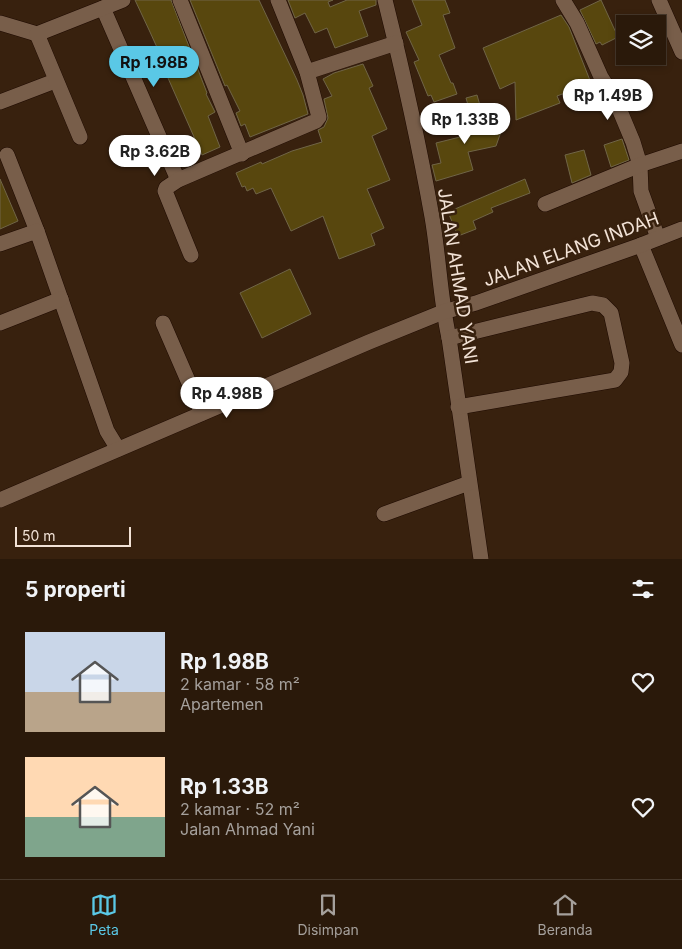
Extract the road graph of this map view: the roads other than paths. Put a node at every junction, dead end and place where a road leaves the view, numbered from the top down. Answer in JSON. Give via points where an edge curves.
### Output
{"nodes":[{"id":1,"x":123,"y":0,"type":"edge"},
{"id":2,"x":180,"y":0,"type":"edge"},
{"id":3,"x":278,"y":0,"type":"edge"},
{"id":4,"x":385,"y":0,"type":"edge"},
{"id":5,"x":563,"y":0,"type":"edge"},
{"id":6,"x":659,"y":0,"type":"edge"},
{"id":7,"x":103,"y":8,"type":"junction"},
{"id":8,"x":0,"y":23,"type":"edge"},
{"id":9,"x":37,"y":34,"type":"junction"},
{"id":10,"x":396,"y":43,"type":"junction"},
{"id":11,"x":682,"y":52,"type":"edge"},
{"id":12,"x":307,"y":72,"type":"junction"},
{"id":13,"x":55,"y":81,"type":"junction"},
{"id":14,"x":0,"y":102,"type":"edge"},
{"id":15,"x":80,"y":136,"type":"dead end"},
{"id":16,"x":682,"y":151,"type":"edge"},
{"id":17,"x":242,"y":154,"type":"junction"},
{"id":18,"x":7,"y":155,"type":"dead end"},
{"id":19,"x":640,"y":165,"type":"junction"},
{"id":20,"x":178,"y":180,"type":"junction"},
{"id":21,"x":545,"y":204,"type":"dead end"},
{"id":22,"x":682,"y":229,"type":"edge"},
{"id":23,"x":37,"y":231,"type":"junction"},
{"id":24,"x":658,"y":238,"type":"junction"},
{"id":25,"x":0,"y":244,"type":"edge"},
{"id":26,"x":641,"y":245,"type":"junction"},
{"id":27,"x":192,"y":255,"type":"dead end"},
{"id":28,"x":61,"y":299,"type":"junction"},
{"id":29,"x":444,"y":312,"type":"junction"},
{"id":30,"x":0,"y":323,"type":"edge"},
{"id":31,"x":163,"y":323,"type":"dead end"},
{"id":32,"x":449,"y":338,"type":"junction"},
{"id":33,"x":682,"y":345,"type":"edge"},
{"id":34,"x":458,"y":407,"type":"junction"},
{"id":35,"x":202,"y":413,"type":"junction"},
{"id":36,"x":118,"y":449,"type":"junction"},
{"id":37,"x":469,"y":483,"type":"junction"},
{"id":38,"x":0,"y":500,"type":"edge"},
{"id":39,"x":384,"y":514,"type":"dead end"},
{"id":40,"x":480,"y":559,"type":"edge"}],
"edges":[{"from":1,"to":7,"type":"street"},
{"from":2,"to":17,"type":"street"},
{"from":3,"to":12,"type":"street"},
{"from":4,"to":10,"type":"street","name":"JALAN AHMAD YANI"},
{"from":5,"to":19,"type":"street","via":[[615,99]]},
{"from":6,"to":11,"type":"street"},
{"from":7,"to":9,"type":"street"},
{"from":7,"to":20,"type":"street"},
{"from":8,"to":9,"type":"street"},
{"from":9,"to":13,"type":"street"},
{"from":10,"to":12,"type":"street"},
{"from":10,"to":29,"type":"street","name":"JALAN AHMAD YANI","via":[[432,218]]},
{"from":12,"to":17,"type":"street","via":[[318,119]]},
{"from":13,"to":14,"type":"street"},
{"from":13,"to":15,"type":"street"},
{"from":16,"to":19,"type":"street"},
{"from":17,"to":20,"type":"street"},
{"from":18,"to":23,"type":"street"},
{"from":19,"to":21,"type":"street"},
{"from":19,"to":24,"type":"street","via":[[641,191]]},
{"from":20,"to":27,"type":"street","via":[[165,191]]},
{"from":22,"to":24,"type":"street","name":"JALAN ELANG INDAH"},
{"from":23,"to":25,"type":"street"},
{"from":23,"to":28,"type":"street"},
{"from":24,"to":26,"type":"street","name":"JALAN ELANG INDAH"},
{"from":26,"to":29,"type":"street","name":"JALAN ELANG INDAH"},
{"from":26,"to":33,"type":"street"},
{"from":28,"to":30,"type":"street"},
{"from":28,"to":36,"type":"street","via":[[107,431]]},
{"from":29,"to":32,"type":"street","name":"JALAN AHMAD YANI"},
{"from":29,"to":35,"type":"street","name":"JALAN ELANG INDAH"},
{"from":31,"to":35,"type":"street"},
{"from":32,"to":34,"type":"street","name":"JALAN AHMAD YANI"},
{"from":32,"to":34,"type":"street","via":[[592,303],[603,305],[611,312],[622,363],[621,372],[615,380]]},
{"from":34,"to":37,"type":"street","name":"JALAN AHMAD YANI"},
{"from":35,"to":36,"type":"street","name":"JALAN ELANG INDAH"},
{"from":36,"to":38,"type":"street","name":"JALAN ELANG INDAH"},
{"from":37,"to":39,"type":"street"},
{"from":37,"to":40,"type":"street","name":"JALAN AHMAD YANI"}]}
